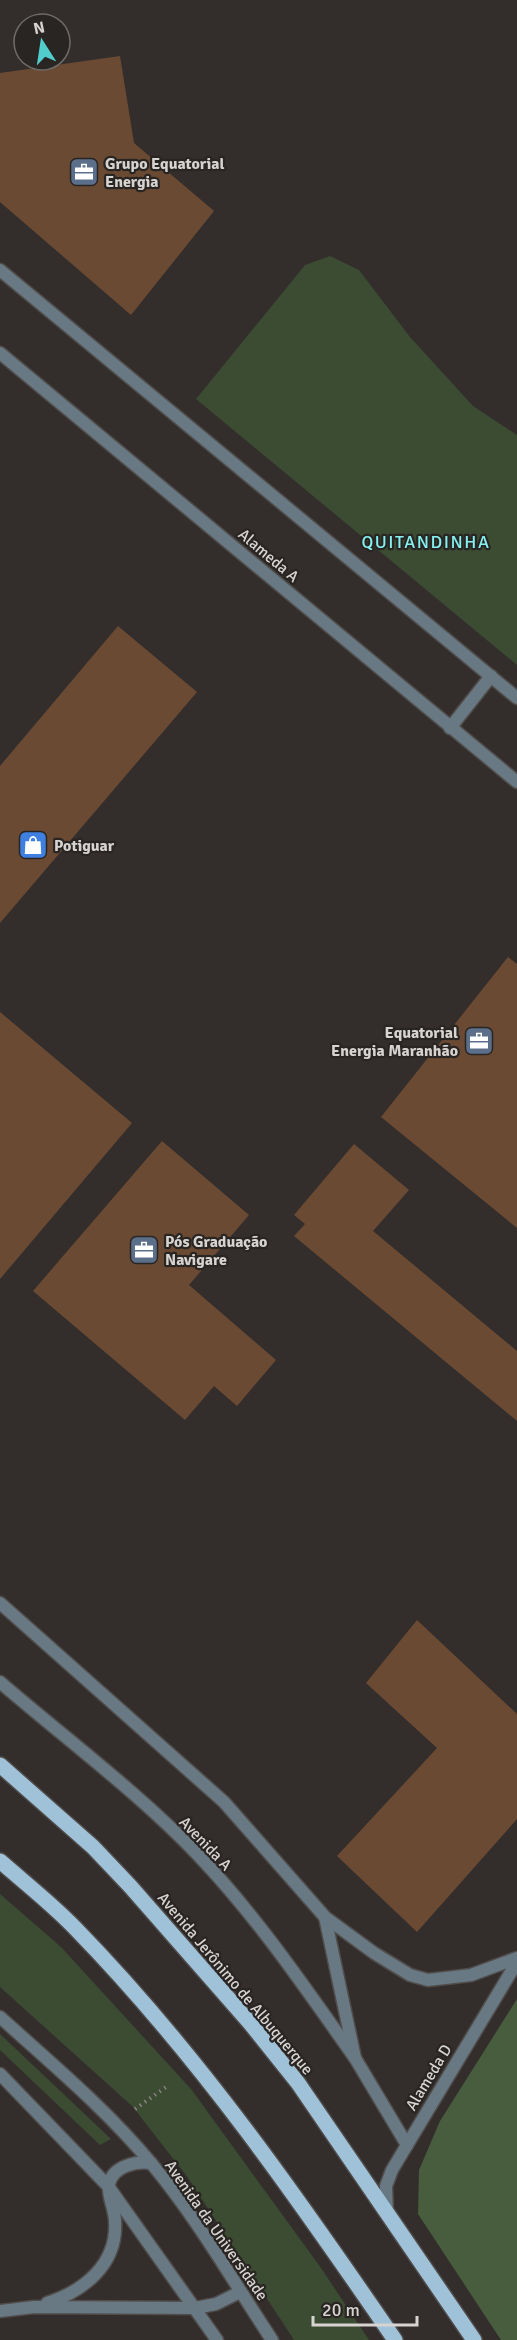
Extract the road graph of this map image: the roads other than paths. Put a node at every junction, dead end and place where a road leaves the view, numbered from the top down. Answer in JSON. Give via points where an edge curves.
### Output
{"nodes":[{"id":1,"x":0,"y":270,"type":"edge"},
{"id":2,"x":0,"y":352,"type":"edge"},
{"id":3,"x":491,"y":676,"type":"junction"},
{"id":4,"x":517,"y":698,"type":"edge"},
{"id":5,"x":450,"y":728,"type":"junction"},
{"id":6,"x":517,"y":782,"type":"edge"},
{"id":7,"x":0,"y":1604,"type":"edge"},
{"id":8,"x":0,"y":1682,"type":"edge"},
{"id":9,"x":0,"y":1765,"type":"edge"},
{"id":10,"x":0,"y":1861,"type":"edge"},
{"id":11,"x":325,"y":1917,"type":"junction"},
{"id":12,"x":517,"y":1960,"type":"edge"},
{"id":13,"x":0,"y":2017,"type":"edge"},
{"id":14,"x":355,"y":2058,"type":"junction"},
{"id":15,"x":0,"y":2074,"type":"edge"},
{"id":16,"x":407,"y":2145,"type":"junction"},
{"id":17,"x":151,"y":2163,"type":"junction"},
{"id":18,"x":108,"y":2186,"type":"junction"},
{"id":19,"x":387,"y":2215,"type":"junction"},
{"id":20,"x":240,"y":2292,"type":"junction"},
{"id":21,"x":34,"y":2307,"type":"junction"},
{"id":22,"x":195,"y":2308,"type":"junction"},
{"id":23,"x":0,"y":2311,"type":"edge"},
{"id":24,"x":217,"y":2340,"type":"edge"},
{"id":25,"x":272,"y":2340,"type":"edge"},
{"id":26,"x":395,"y":2340,"type":"edge"},
{"id":27,"x":474,"y":2340,"type":"edge"}],
"edges":[{"from":1,"to":3,"type":"street"},
{"from":2,"to":5,"type":"street","name":"Alameda A"},
{"from":3,"to":4,"type":"street"},
{"from":3,"to":5,"type":"street"},
{"from":5,"to":6,"type":"street","name":"Alameda A"},
{"from":7,"to":11,"type":"street","name":"Avenida A","via":[[224,1802]]},
{"from":8,"to":14,"type":"street","name":"Avenida A","via":[[199,1856],[295,1973]]},
{"from":9,"to":19,"type":"main road","name":"Avenida Jerônimo de Albuquerque","via":[[93,1847],[250,2023],[298,2083]]},
{"from":10,"to":26,"type":"main road","via":[[73,1926],[130,1986],[244,2125]]},
{"from":11,"to":12,"type":"street","name":"Avenida A","via":[[391,1965],[428,1980],[471,1975]]},
{"from":11,"to":14,"type":"street","name":"Avenida A"},
{"from":12,"to":16,"type":"street","name":"Alameda D"},
{"from":13,"to":17,"type":"street","name":"Avenida da Universidade","via":[[98,2106]]},
{"from":14,"to":16,"type":"street","name":"Avenida A"},
{"from":15,"to":18,"type":"street"},
{"from":16,"to":19,"type":"street","name":"Alameda D","via":[[388,2178]]},
{"from":17,"to":18,"type":"street","via":[[127,2166],[114,2175]]},
{"from":17,"to":20,"type":"street","name":"Avenida da Universidade"},
{"from":18,"to":21,"type":"street","via":[[116,2222],[109,2256],[95,2276],[77,2291]]},
{"from":18,"to":22,"type":"street"},
{"from":19,"to":27,"type":"main road","name":"Avenida Jerônimo de Albuquerque"},
{"from":20,"to":22,"type":"street","via":[[216,2304]]},
{"from":20,"to":25,"type":"street","name":"Avenida da Universidade"},
{"from":21,"to":22,"type":"street"},
{"from":21,"to":23,"type":"street"},
{"from":22,"to":24,"type":"street"}]}
